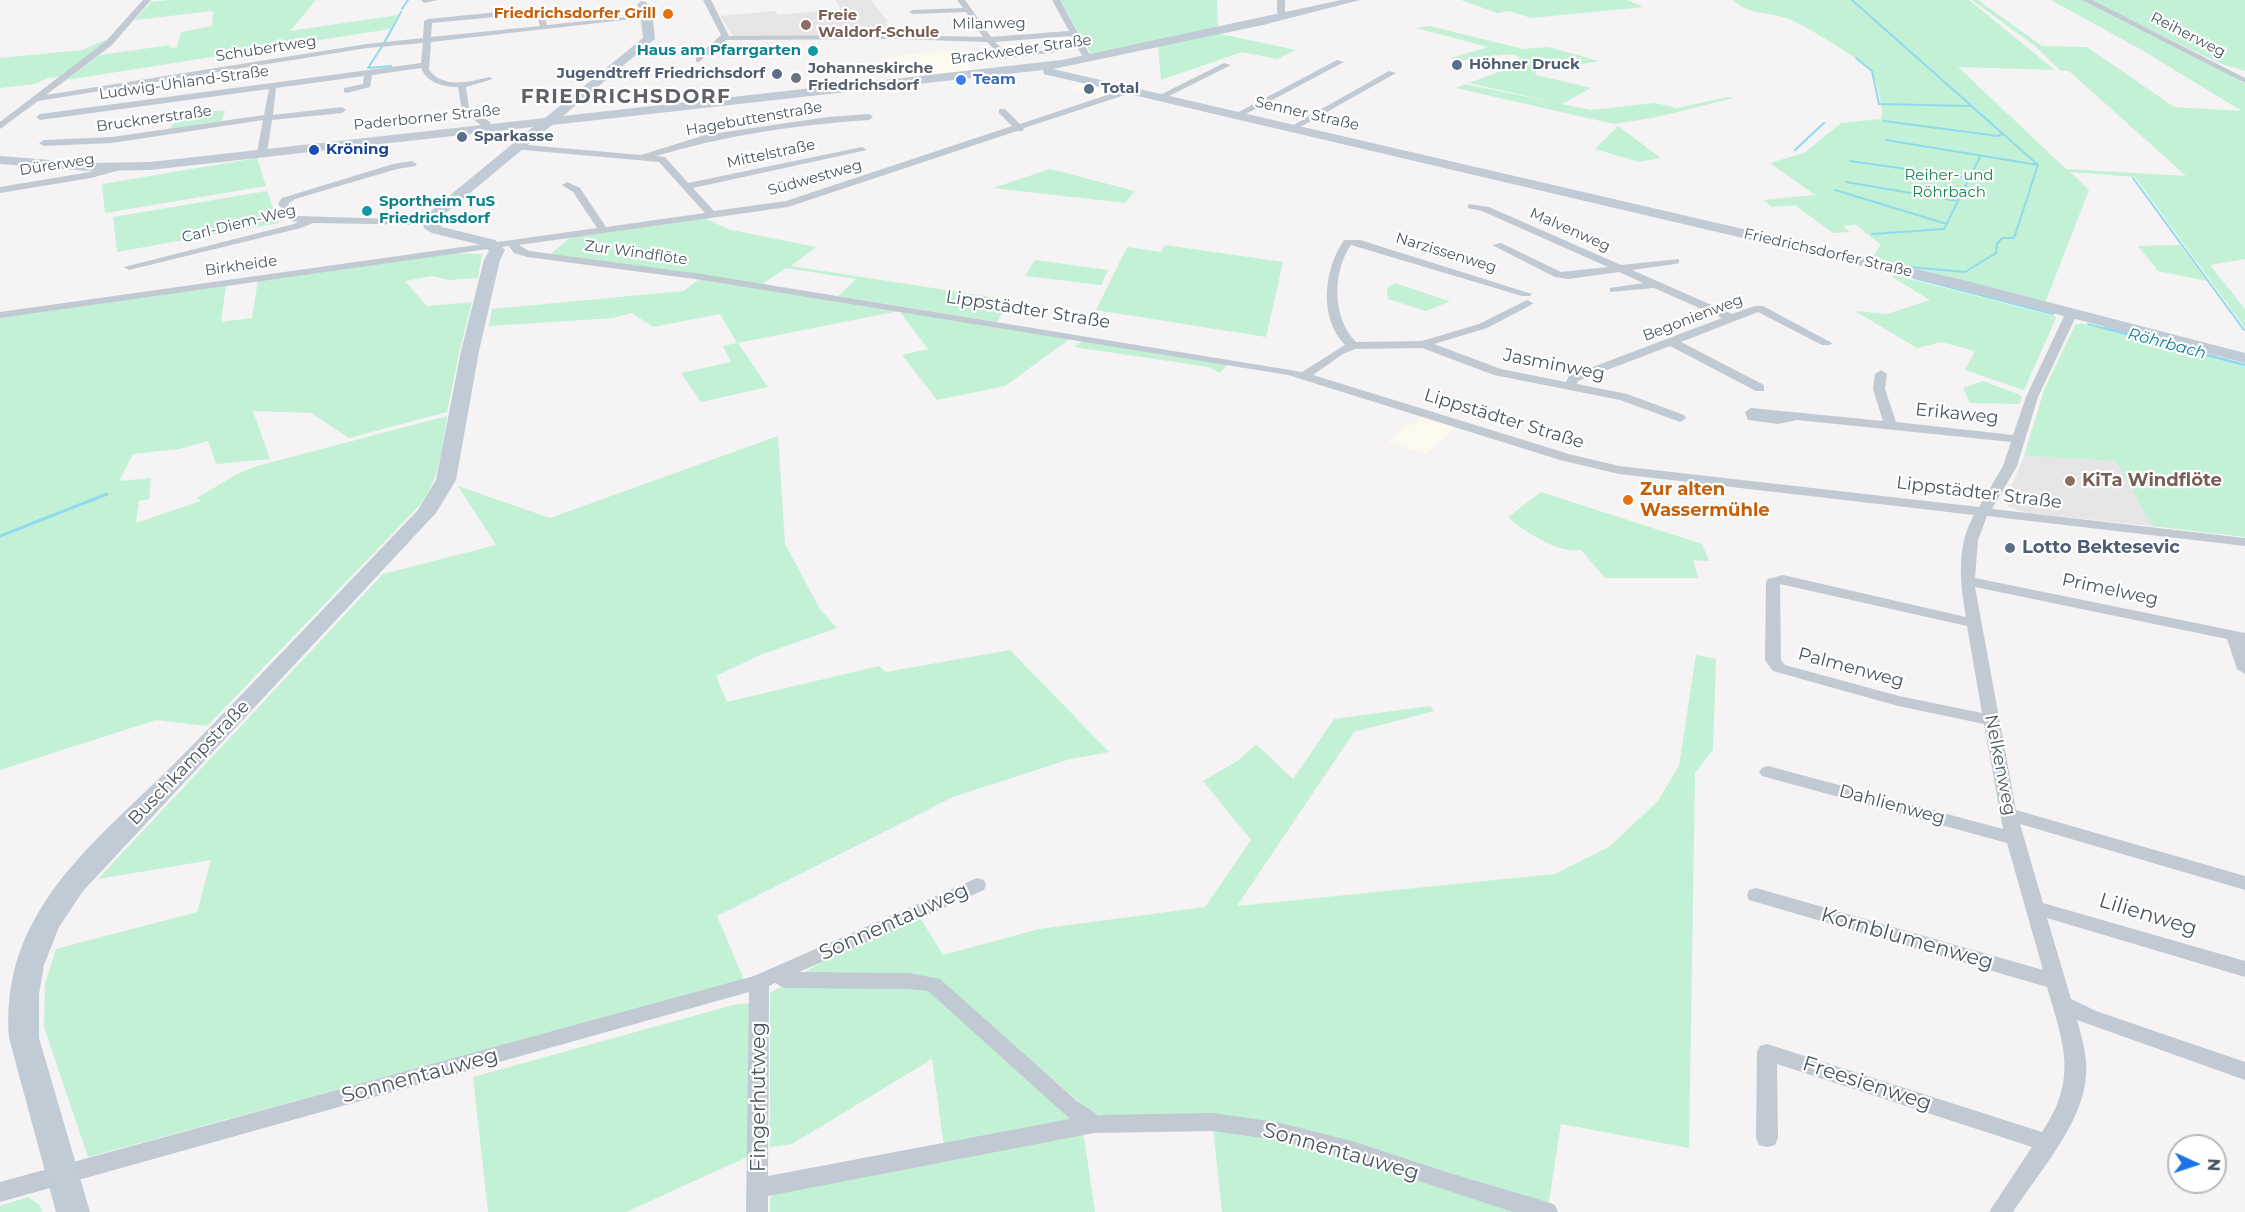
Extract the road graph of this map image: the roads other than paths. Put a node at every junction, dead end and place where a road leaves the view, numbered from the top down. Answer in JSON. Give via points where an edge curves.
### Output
{"nodes":[{"id":1,"x":147,"y":0,"type":"edge"},
{"id":2,"x":434,"y":0,"type":"edge"},
{"id":3,"x":707,"y":0,"type":"edge"},
{"id":4,"x":961,"y":0,"type":"edge"},
{"id":5,"x":1056,"y":0,"type":"edge"},
{"id":6,"x":1281,"y":0,"type":"edge"},
{"id":7,"x":1355,"y":0,"type":"edge"},
{"id":8,"x":2086,"y":0,"type":"edge"},
{"id":9,"x":424,"y":1,"type":"edge"},
{"id":10,"x":643,"y":9,"type":"edge"},
{"id":11,"x":968,"y":10,"type":"junction"},
{"id":12,"x":913,"y":12,"type":"dead end"},
{"id":13,"x":1283,"y":17,"type":"junction"},
{"id":14,"x":544,"y":27,"type":"junction"},
{"id":15,"x":1074,"y":33,"type":"junction"},
{"id":16,"x":724,"y":38,"type":"junction"},
{"id":17,"x":428,"y":40,"type":"junction"},
{"id":18,"x":989,"y":40,"type":"junction"},
{"id":19,"x":1052,"y":52,"type":"dead end"},
{"id":20,"x":1005,"y":57,"type":"junction"},
{"id":21,"x":1090,"y":58,"type":"junction"},
{"id":22,"x":984,"y":59,"type":"dead end"},
{"id":23,"x":699,"y":60,"type":"dead end"},
{"id":24,"x":1340,"y":62,"type":"dead end"},
{"id":25,"x":425,"y":65,"type":"junction"},
{"id":26,"x":1227,"y":65,"type":"dead end"},
{"id":27,"x":1039,"y":66,"type":"junction"},
{"id":28,"x":368,"y":71,"type":"junction"},
{"id":29,"x":1392,"y":73,"type":"dead end"},
{"id":30,"x":489,"y":79,"type":"dead end"},
{"id":31,"x":2245,"y":81,"type":"edge"},
{"id":32,"x":271,"y":85,"type":"junction"},
{"id":33,"x":462,"y":87,"type":"junction"},
{"id":34,"x":347,"y":90,"type":"dead end"},
{"id":35,"x":1131,"y":90,"type":"junction"},
{"id":36,"x":1161,"y":97,"type":"junction"},
{"id":37,"x":36,"y":99,"type":"junction"},
{"id":38,"x":342,"y":110,"type":"dead end"},
{"id":39,"x":1002,"y":111,"type":"dead end"},
{"id":40,"x":1237,"y":115,"type":"junction"},
{"id":41,"x":40,"y":117,"type":"dead end"},
{"id":42,"x":267,"y":117,"type":"junction"},
{"id":43,"x":869,"y":117,"type":"dead end"},
{"id":44,"x":548,"y":121,"type":"junction"},
{"id":45,"x":0,"y":126,"type":"edge"},
{"id":46,"x":489,"y":128,"type":"junction"},
{"id":47,"x":1292,"y":128,"type":"junction"},
{"id":48,"x":1020,"y":129,"type":"junction"},
{"id":49,"x":44,"y":143,"type":"dead end"},
{"id":50,"x":516,"y":147,"type":"junction"},
{"id":51,"x":861,"y":150,"type":"dead end"},
{"id":52,"x":264,"y":153,"type":"junction"},
{"id":53,"x":1408,"y":155,"type":"joint"},
{"id":54,"x":645,"y":156,"type":"junction"},
{"id":55,"x":0,"y":160,"type":"edge"},
{"id":56,"x":412,"y":164,"type":"dead end"},
{"id":57,"x":117,"y":168,"type":"junction"},
{"id":58,"x":567,"y":185,"type":"dead end"},
{"id":59,"x":686,"y":186,"type":"junction"},
{"id":60,"x":0,"y":190,"type":"edge"},
{"id":61,"x":1471,"y":206,"type":"dead end"},
{"id":62,"x":712,"y":215,"type":"junction"},
{"id":63,"x":311,"y":219,"type":"junction"},
{"id":64,"x":428,"y":223,"type":"junction"},
{"id":65,"x":604,"y":231,"type":"junction"},
{"id":66,"x":513,"y":244,"type":"junction"},
{"id":67,"x":1497,"y":245,"type":"dead end"},
{"id":68,"x":491,"y":252,"type":"junction"},
{"id":69,"x":1675,"y":261,"type":"dead end"},
{"id":70,"x":129,"y":267,"type":"dead end"},
{"id":71,"x":1619,"y":269,"type":"junction"},
{"id":72,"x":1656,"y":285,"type":"junction"},
{"id":73,"x":759,"y":286,"type":"joint"},
{"id":74,"x":1614,"y":290,"type":"dead end"},
{"id":75,"x":2072,"y":312,"type":"junction"},
{"id":76,"x":0,"y":315,"type":"edge"},
{"id":77,"x":1731,"y":318,"type":"junction"},
{"id":78,"x":1672,"y":342,"type":"junction"},
{"id":79,"x":1826,"y":343,"type":"dead end"},
{"id":80,"x":1423,"y":344,"type":"junction"},
{"id":81,"x":1353,"y":346,"type":"junction"},
{"id":82,"x":2245,"y":358,"type":"edge"},
{"id":83,"x":1881,"y":374,"type":"dead end"},
{"id":84,"x":1306,"y":375,"type":"junction"},
{"id":85,"x":1569,"y":385,"type":"junction"},
{"id":86,"x":1760,"y":388,"type":"dead end"},
{"id":87,"x":1798,"y":416,"type":"dead end"},
{"id":88,"x":1680,"y":418,"type":"dead end"},
{"id":89,"x":1891,"y":425,"type":"junction"},
{"id":90,"x":2019,"y":440,"type":"junction"},
{"id":91,"x":1984,"y":511,"type":"junction"},
{"id":92,"x":2245,"y":542,"type":"edge"},
{"id":93,"x":1967,"y":581,"type":"junction"},
{"id":94,"x":1974,"y":623,"type":"junction"},
{"id":95,"x":2239,"y":636,"type":"edge"},
{"id":96,"x":2245,"y":669,"type":"edge"},
{"id":97,"x":1991,"y":720,"type":"junction"},
{"id":98,"x":1768,"y":772,"type":"dead end"},
{"id":99,"x":2008,"y":814,"type":"junction"},
{"id":100,"x":2016,"y":838,"type":"junction"},
{"id":101,"x":2245,"y":883,"type":"edge"},
{"id":102,"x":977,"y":885,"type":"dead end"},
{"id":103,"x":1756,"y":895,"type":"dead end"},
{"id":104,"x":2036,"y":908,"type":"junction"},
{"id":105,"x":2245,"y":969,"type":"edge"},
{"id":106,"x":768,"y":978,"type":"junction"},
{"id":107,"x":2057,"y":982,"type":"junction"},
{"id":108,"x":2062,"y":1004,"type":"junction"},
{"id":109,"x":2245,"y":1071,"type":"edge"},
{"id":110,"x":1094,"y":1124,"type":"junction"},
{"id":111,"x":1767,"y":1138,"type":"dead end"},
{"id":112,"x":2049,"y":1143,"type":"junction"},
{"id":113,"x":62,"y":1173,"type":"junction"},
{"id":114,"x":758,"y":1188,"type":"junction"},
{"id":115,"x":0,"y":1192,"type":"edge"},
{"id":116,"x":73,"y":1212,"type":"edge"},
{"id":117,"x":757,"y":1212,"type":"edge"},
{"id":118,"x":1547,"y":1212,"type":"edge"},
{"id":119,"x":2000,"y":1212,"type":"edge"}],
"edges":[{"from":1,"to":37,"type":"street","via":[[109,43]]},
{"from":2,"to":9,"type":"street"},
{"from":3,"to":16,"type":"street"},
{"from":4,"to":11,"type":"street"},
{"from":5,"to":15,"type":"street"},
{"from":6,"to":13,"type":"street"},
{"from":7,"to":13,"type":"main road","name":"Brackweder Straße"},
{"from":8,"to":31,"type":"street","name":"Reiherweg"},
{"from":10,"to":14,"type":"street","name":"Schubertweg"},
{"from":10,"to":44,"type":"main road","via":[[649,39]]},
{"from":11,"to":12,"type":"street"},
{"from":11,"to":18,"type":"street"},
{"from":13,"to":21,"type":"main road","name":"Brackweder Straße"},
{"from":14,"to":17,"type":"street","name":"Schubertweg","via":[[503,35]]},
{"from":14,"to":17,"type":"street","via":[[539,10],[428,21]]},
{"from":15,"to":18,"type":"street","name":"Milanweg"},
{"from":15,"to":21,"type":"street"},
{"from":16,"to":18,"type":"street","name":"Milanweg"},
{"from":16,"to":23,"type":"street"},
{"from":17,"to":25,"type":"street"},
{"from":17,"to":37,"type":"street","name":"Schubertweg","via":[[367,46]]},
{"from":18,"to":20,"type":"street"},
{"from":19,"to":20,"type":"street"},
{"from":20,"to":22,"type":"street"},
{"from":21,"to":27,"type":"main road","name":"Brackweder Straße"},
{"from":24,"to":40,"type":"street"},
{"from":25,"to":28,"type":"street","name":"Ludwig-Uhland-Straße"},
{"from":25,"to":33,"type":"street","via":[[428,75]]},
{"from":26,"to":36,"type":"street"},
{"from":27,"to":35,"type":"main road","name":"Senner Straße"},
{"from":27,"to":44,"type":"main road","name":"Brackweder Straße"},
{"from":28,"to":32,"type":"street","name":"Ludwig-Uhland-Straße","via":[[338,65]]},
{"from":28,"to":34,"type":"street","via":[[368,85]]},
{"from":29,"to":47,"type":"street"},
{"from":30,"to":33,"type":"street"},
{"from":32,"to":41,"type":"street","name":"Ludwig-Uhland-Straße"},
{"from":32,"to":42,"type":"street"},
{"from":33,"to":46,"type":"street","via":[[465,109]]},
{"from":35,"to":36,"type":"main road","name":"Senner Straße"},
{"from":35,"to":48,"type":"street","name":"Südwestweg"},
{"from":36,"to":40,"type":"main road","name":"Senner Straße"},
{"from":37,"to":45,"type":"street"},
{"from":38,"to":42,"type":"street","name":"Brucknerstraße"},
{"from":39,"to":48,"type":"street"},
{"from":40,"to":47,"type":"main road","name":"Senner Straße"},
{"from":42,"to":49,"type":"street","name":"Brucknerstraße","via":[[112,140]]},
{"from":42,"to":52,"type":"street"},
{"from":43,"to":54,"type":"street","name":"Hagebuttenstraße","via":[[705,138]]},
{"from":44,"to":46,"type":"main road","name":"Paderborner Straße"},
{"from":44,"to":50,"type":"main road"},
{"from":46,"to":52,"type":"main road","name":"Paderborner Straße"},
{"from":47,"to":53,"type":"main road","name":"Senner Straße"},
{"from":48,"to":62,"type":"street","name":"Südwestweg","via":[[797,202]]},
{"from":50,"to":54,"type":"street"},
{"from":50,"to":64,"type":"main road"},
{"from":51,"to":59,"type":"street","name":"Mittelstraße"},
{"from":52,"to":57,"type":"main road","name":"Paderborner Straße"},
{"from":53,"to":75,"type":"main road","name":"Friedrichsdorfer Straße"},
{"from":54,"to":59,"type":"street","via":[[662,159]]},
{"from":55,"to":57,"type":"main road","name":"Paderborner Straße"},
{"from":56,"to":63,"type":"street","via":[[292,196],[283,202],[292,217]]},
{"from":57,"to":60,"type":"street","name":"Dürerweg"},
{"from":58,"to":65,"type":"street","via":[[577,190]]},
{"from":59,"to":62,"type":"street"},
{"from":61,"to":71,"type":"street","name":"Malvenweg"},
{"from":62,"to":65,"type":"street","name":"Südwestweg"},
{"from":63,"to":64,"type":"street","name":"Carl-Diem-Weg"},
{"from":63,"to":70,"type":"street","name":"Carl-Diem-Weg","via":[[297,226]]},
{"from":64,"to":68,"type":"main road"},
{"from":65,"to":66,"type":"street","name":"Südwestweg"},
{"from":66,"to":68,"type":"street","name":"Südwestweg"},
{"from":66,"to":73,"type":"street","name":"Zur Windflöte","via":[[527,254]]},
{"from":67,"to":71,"type":"street","via":[[1559,275]]},
{"from":68,"to":76,"type":"street","name":"Birkheide"},
{"from":68,"to":113,"type":"main road","name":"Buschkampstraße","via":[[446,480],[426,513],[98,857],[66,894],[33,952],[21,1008],[24,1038]]},
{"from":69,"to":71,"type":"street"},
{"from":71,"to":72,"type":"street","name":"Malvenweg"},
{"from":72,"to":74,"type":"street"},
{"from":72,"to":77,"type":"street","name":"Malvenweg"},
{"from":73,"to":84,"type":"street","name":"Lippstädter Straße"},
{"from":75,"to":82,"type":"main road","name":"Friedrichsdorfer Straße"},
{"from":75,"to":90,"type":"street","name":"Nelkenweg","via":[[2032,397]]},
{"from":77,"to":78,"type":"street","name":"Begonienweg"},
{"from":77,"to":79,"type":"street","name":"Begonienweg","via":[[1759,309]]},
{"from":78,"to":85,"type":"street","name":"Begonienweg","via":[[1573,379]]},
{"from":78,"to":86,"type":"street"},
{"from":80,"to":81,"type":"street"},
{"from":80,"to":81,"type":"street","name":"Narzissenweg","via":[[1483,326],[1527,298],[1356,242],[1345,245],[1333,284],[1338,330]]},
{"from":80,"to":85,"type":"street","name":"Jasminweg","via":[[1498,372]]},
{"from":81,"to":84,"type":"street"},
{"from":83,"to":89,"type":"street","name":"Erikaweg","via":[[1878,383]]},
{"from":84,"to":91,"type":"street","name":"Lippstädter Straße","via":[[1606,468]]},
{"from":85,"to":88,"type":"street","name":"Jasminweg","via":[[1623,397]]},
{"from":87,"to":89,"type":"street","name":"Erikaweg"},
{"from":89,"to":90,"type":"street","name":"Erikaweg"},
{"from":90,"to":91,"type":"street","name":"Nelkenweg","via":[[2010,466]]},
{"from":91,"to":92,"type":"street","name":"Lippstädter Straße"},
{"from":91,"to":93,"type":"street","name":"Nelkenweg","via":[[1973,532]]},
{"from":93,"to":94,"type":"street","name":"Nelkenweg"},
{"from":93,"to":95,"type":"street","name":"Primelweg"},
{"from":94,"to":97,"type":"street","name":"Nelkenweg"},
{"from":94,"to":97,"type":"street","name":"Palmenweg","via":[[1783,579],[1773,582],[1773,660],[1779,668],[1898,701]]},
{"from":95,"to":96,"type":"street"},
{"from":97,"to":99,"type":"street","name":"Nelkenweg"},
{"from":98,"to":100,"type":"street","name":"Dahlienweg"},
{"from":99,"to":100,"type":"street","name":"Nelkenweg"},
{"from":99,"to":101,"type":"street"},
{"from":100,"to":104,"type":"street","name":"Nelkenweg"},
{"from":102,"to":106,"type":"street","name":"Sonnentauweg"},
{"from":103,"to":107,"type":"street","name":"Kornblumenweg"},
{"from":104,"to":105,"type":"street","name":"Lilienweg"},
{"from":104,"to":107,"type":"street","name":"Nelkenweg"},
{"from":106,"to":110,"type":"street","name":"Sonnentauweg","via":[[933,984],[1069,1107]]},
{"from":106,"to":113,"type":"street","name":"Sonnentauweg"},
{"from":106,"to":114,"type":"street","name":"Fingerhutweg"},
{"from":107,"to":108,"type":"street","name":"Nelkenweg"},
{"from":108,"to":109,"type":"street"},
{"from":108,"to":112,"type":"street","name":"Nelkenweg","via":[[2075,1050],[2075,1084],[2071,1104]]},
{"from":110,"to":114,"type":"street","name":"Sonnentauweg"},
{"from":110,"to":118,"type":"street","name":"Sonnentauweg","via":[[1214,1122],[1276,1131],[1352,1150]]},
{"from":111,"to":112,"type":"street","name":"Freesienweg","via":[[1767,1052]]},
{"from":112,"to":119,"type":"street","name":"Nelkenweg"},
{"from":113,"to":115,"type":"street","name":"Sonnentauweg"},
{"from":113,"to":116,"type":"main road","name":"Buschkampstraße"},
{"from":114,"to":117,"type":"street","name":"Fingerhutweg"}]}
